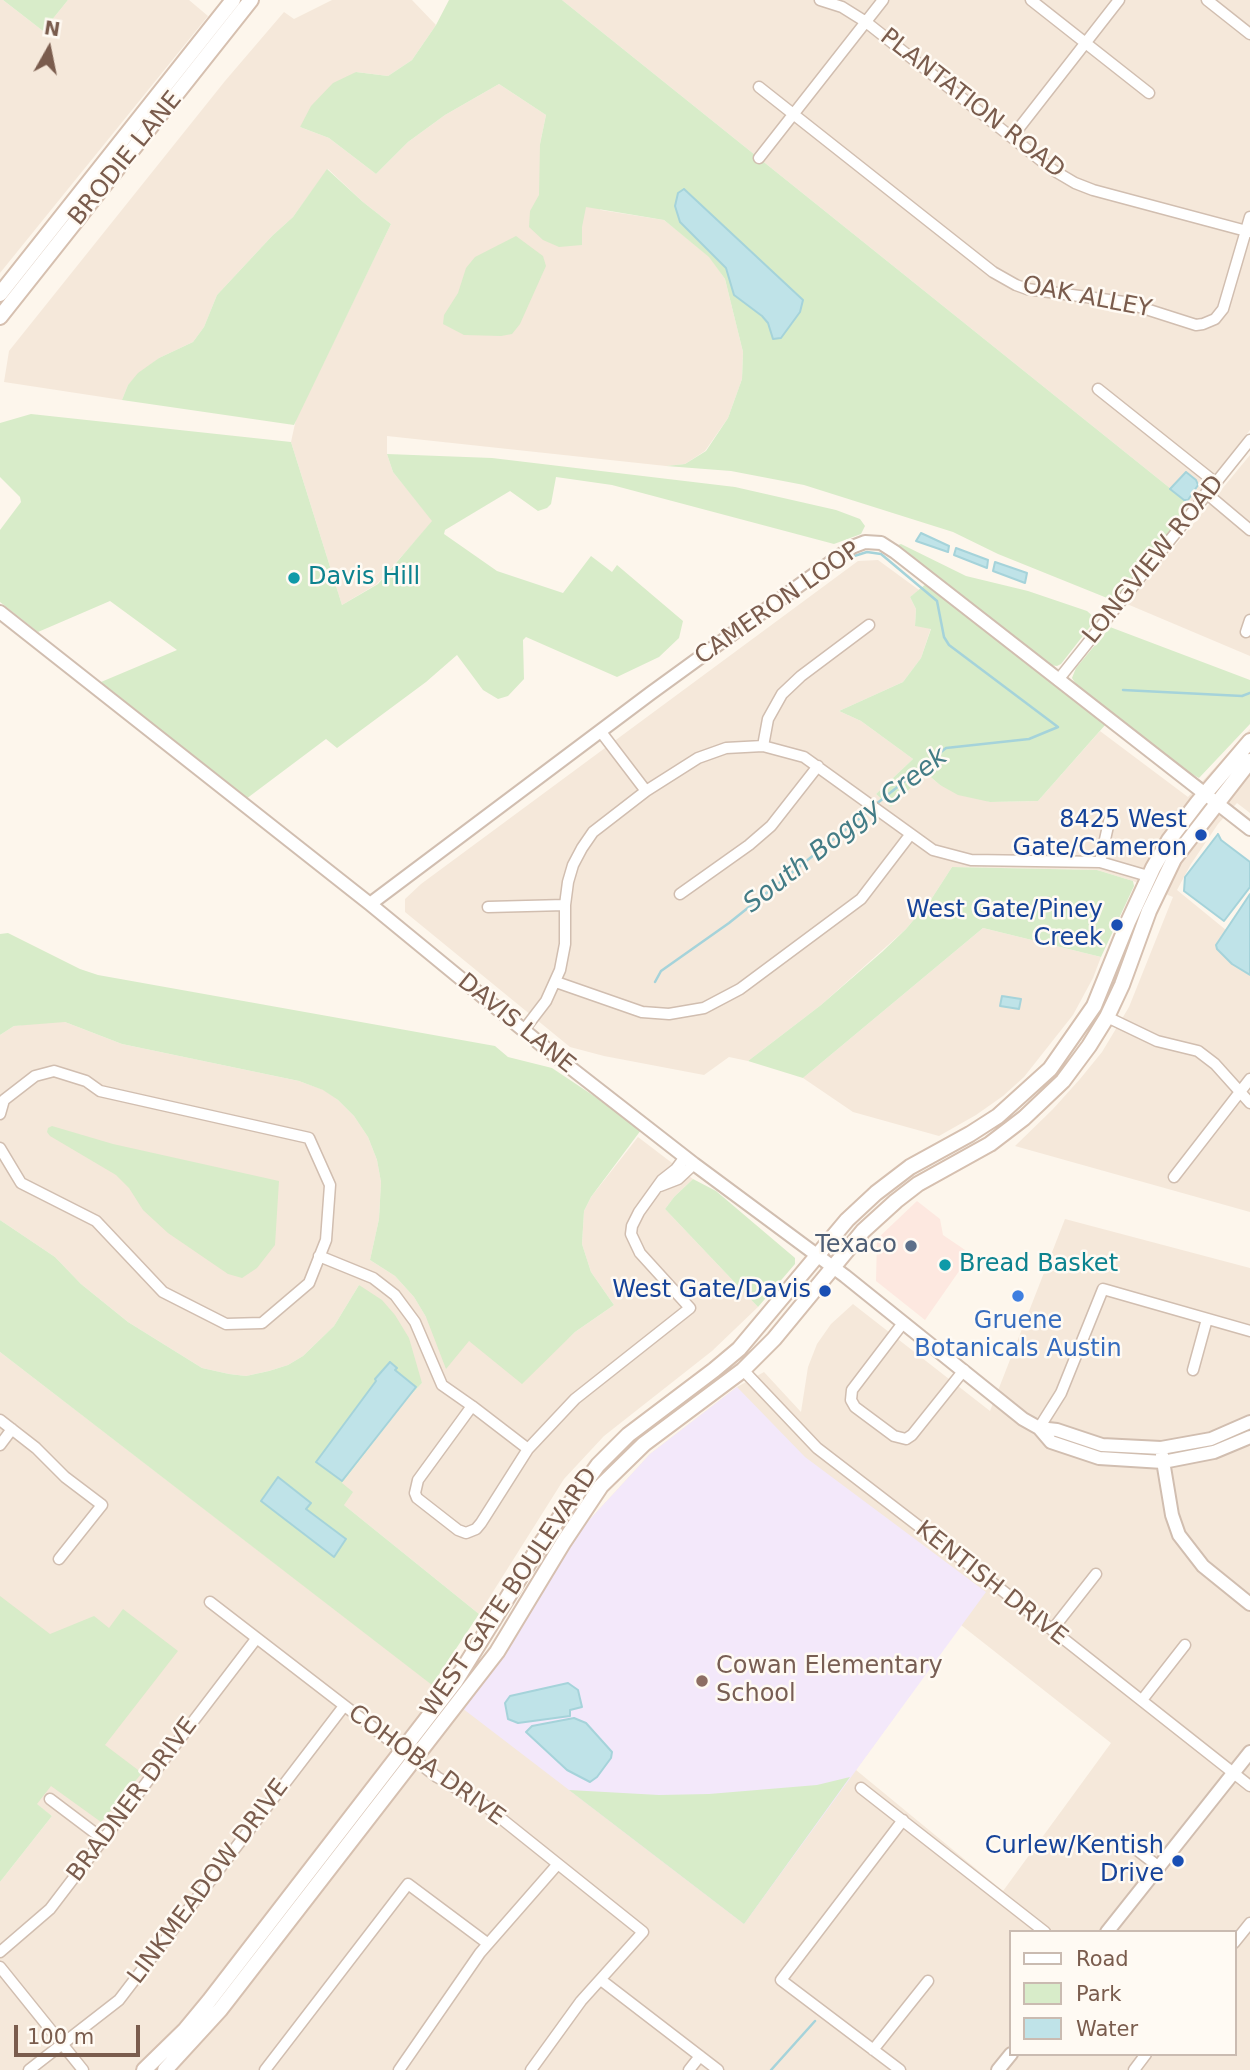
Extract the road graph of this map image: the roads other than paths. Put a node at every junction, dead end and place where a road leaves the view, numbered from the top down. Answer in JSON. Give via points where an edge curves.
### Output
{"nodes":[{"id":1,"x":233,"y":0,"type":"edge"},
{"id":2,"x":251,"y":0,"type":"edge"},
{"id":3,"x":820,"y":0,"type":"edge"},
{"id":4,"x":883,"y":0,"type":"edge"},
{"id":5,"x":1031,"y":0,"type":"edge"},
{"id":6,"x":1119,"y":0,"type":"edge"},
{"id":7,"x":1207,"y":0,"type":"edge"},
{"id":8,"x":1250,"y":20,"type":"edge"},
{"id":9,"x":866,"y":22,"type":"junction"},
{"id":10,"x":1246,"y":31,"type":"edge"},
{"id":11,"x":1085,"y":43,"type":"junction"},
{"id":12,"x":759,"y":88,"type":"dead end"},
{"id":13,"x":1149,"y":93,"type":"dead end"},
{"id":14,"x":793,"y":114,"type":"junction"},
{"id":15,"x":1012,"y":137,"type":"junction"},
{"id":16,"x":759,"y":158,"type":"dead end"},
{"id":17,"x":1250,"y":217,"type":"edge"},
{"id":18,"x":1248,"y":231,"type":"edge"},
{"id":19,"x":35,"y":262,"type":"junction"},
{"id":20,"x":0,"y":294,"type":"edge"},
{"id":21,"x":0,"y":317,"type":"edge"},
{"id":22,"x":1098,"y":389,"type":"dead end"},
{"id":23,"x":1250,"y":440,"type":"edge"},
{"id":24,"x":1216,"y":482,"type":"junction"},
{"id":25,"x":1206,"y":493,"type":"junction"},
{"id":26,"x":1250,"y":530,"type":"edge"},
{"id":27,"x":0,"y":612,"type":"edge"},
{"id":28,"x":1250,"y":620,"type":"edge"},
{"id":29,"x":869,"y":625,"type":"dead end"},
{"id":30,"x":1246,"y":632,"type":"dead end"},
{"id":31,"x":1058,"y":680,"type":"junction"},
{"id":32,"x":601,"y":732,"type":"junction"},
{"id":33,"x":1250,"y":741,"type":"edge"},
{"id":34,"x":763,"y":746,"type":"junction"},
{"id":35,"x":1250,"y":761,"type":"edge"},
{"id":36,"x":818,"y":766,"type":"junction"},
{"id":37,"x":646,"y":790,"type":"junction"},
{"id":38,"x":1210,"y":799,"type":"junction"},
{"id":39,"x":1110,"y":817,"type":"dead end"},
{"id":40,"x":1250,"y":829,"type":"edge"},
{"id":41,"x":910,"y":835,"type":"junction"},
{"id":42,"x":1100,"y":862,"type":"junction"},
{"id":43,"x":1149,"y":876,"type":"junction"},
{"id":44,"x":680,"y":894,"type":"dead end"},
{"id":45,"x":370,"y":904,"type":"junction"},
{"id":46,"x":565,"y":905,"type":"junction"},
{"id":47,"x":488,"y":907,"type":"dead end"},
{"id":48,"x":1119,"y":946,"type":"junction"},
{"id":49,"x":556,"y":982,"type":"junction"},
{"id":50,"x":1092,"y":1011,"type":"junction"},
{"id":51,"x":1107,"y":1017,"type":"junction"},
{"id":52,"x":523,"y":1031,"type":"junction"},
{"id":53,"x":1070,"y":1071,"type":"junction"},
{"id":54,"x":1250,"y":1079,"type":"edge"},
{"id":55,"x":1241,"y":1091,"type":"junction"},
{"id":56,"x":2,"y":1099,"type":"edge"},
{"id":57,"x":1250,"y":1103,"type":"edge"},
{"id":58,"x":0,"y":1114,"type":"edge"},
{"id":59,"x":0,"y":1148,"type":"edge"},
{"id":60,"x":689,"y":1160,"type":"junction"},
{"id":61,"x":1174,"y":1177,"type":"dead end"},
{"id":62,"x":817,"y":1255,"type":"junction"},
{"id":63,"x":320,"y":1256,"type":"junction"},
{"id":64,"x":833,"y":1267,"type":"junction"},
{"id":65,"x":1207,"y":1319,"type":"junction"},
{"id":66,"x":903,"y":1323,"type":"junction"},
{"id":67,"x":1250,"y":1331,"type":"edge"},
{"id":68,"x":743,"y":1370,"type":"junction"},
{"id":69,"x":964,"y":1370,"type":"junction"},
{"id":70,"x":1193,"y":1370,"type":"dead end"},
{"id":71,"x":472,"y":1406,"type":"junction"},
{"id":72,"x":659,"y":1412,"type":"junction"},
{"id":73,"x":682,"y":1416,"type":"junction"},
{"id":74,"x":0,"y":1420,"type":"edge"},
{"id":75,"x":1250,"y":1422,"type":"edge"},
{"id":76,"x":1040,"y":1428,"type":"junction"},
{"id":77,"x":12,"y":1429,"type":"junction"},
{"id":78,"x":1250,"y":1437,"type":"edge"},
{"id":79,"x":0,"y":1445,"type":"edge"},
{"id":80,"x":1161,"y":1448,"type":"junction"},
{"id":81,"x":528,"y":1449,"type":"junction"},
{"id":82,"x":1163,"y":1462,"type":"junction"},
{"id":83,"x":591,"y":1474,"type":"junction"},
{"id":84,"x":563,"y":1543,"type":"junction"},
{"id":85,"x":60,"y":1559,"type":"dead end"},
{"id":86,"x":1096,"y":1574,"type":"dead end"},
{"id":87,"x":210,"y":1602,"type":"dead end"},
{"id":88,"x":1250,"y":1604,"type":"edge"},
{"id":89,"x":1052,"y":1630,"type":"junction"},
{"id":90,"x":257,"y":1639,"type":"junction"},
{"id":91,"x":1185,"y":1645,"type":"dead end"},
{"id":92,"x":1142,"y":1700,"type":"junction"},
{"id":93,"x":344,"y":1706,"type":"junction"},
{"id":94,"x":1250,"y":1752,"type":"edge"},
{"id":95,"x":407,"y":1753,"type":"junction"},
{"id":96,"x":1234,"y":1773,"type":"junction"},
{"id":97,"x":1250,"y":1786,"type":"edge"},
{"id":98,"x":861,"y":1788,"type":"dead end"},
{"id":99,"x":50,"y":1799,"type":"dead end"},
{"id":100,"x":903,"y":1820,"type":"junction"},
{"id":101,"x":103,"y":1839,"type":"junction"},
{"id":102,"x":1128,"y":1843,"type":"dead end"},
{"id":103,"x":557,"y":1865,"type":"junction"},
{"id":104,"x":1159,"y":1867,"type":"junction"},
{"id":105,"x":1250,"y":1923,"type":"edge"},
{"id":106,"x":1042,"y":1930,"type":"edge"},
{"id":107,"x":1109,"y":1930,"type":"edge"},
{"id":108,"x":1236,"y":1940,"type":"edge"},
{"id":109,"x":487,"y":1943,"type":"junction"},
{"id":110,"x":0,"y":1952,"type":"edge"},
{"id":111,"x":0,"y":1967,"type":"edge"},
{"id":112,"x":601,"y":1980,"type":"junction"},
{"id":113,"x":928,"y":1981,"type":"dead end"},
{"id":114,"x":62,"y":2043,"type":"junction"},
{"id":115,"x":873,"y":2050,"type":"junction"},
{"id":116,"x":700,"y":2056,"type":"junction"},
{"id":117,"x":1009,"y":2056,"type":"edge"},
{"id":118,"x":29,"y":2070,"type":"edge"},
{"id":119,"x":83,"y":2070,"type":"edge"},
{"id":120,"x":144,"y":2070,"type":"edge"},
{"id":121,"x":165,"y":2070,"type":"edge"},
{"id":122,"x":265,"y":2070,"type":"edge"},
{"id":123,"x":399,"y":2070,"type":"edge"},
{"id":124,"x":531,"y":2070,"type":"edge"},
{"id":125,"x":689,"y":2070,"type":"edge"},
{"id":126,"x":718,"y":2070,"type":"edge"},
{"id":127,"x":900,"y":2070,"type":"edge"},
{"id":128,"x":998,"y":2070,"type":"edge"}],
"edges":[{"from":1,"to":19,"type":"main road","name":"BRODIE LANE"},
{"from":2,"to":19,"type":"main road","name":"BRODIE LANE"},
{"from":3,"to":9,"type":"street","name":"PLANTATION ROAD"},
{"from":4,"to":9,"type":"street"},
{"from":5,"to":11,"type":"street"},
{"from":6,"to":11,"type":"street"},
{"from":7,"to":10,"type":"street"},
{"from":8,"to":10,"type":"street"},
{"from":9,"to":14,"type":"street"},
{"from":9,"to":15,"type":"street","name":"PLANTATION ROAD"},
{"from":11,"to":13,"type":"street"},
{"from":11,"to":15,"type":"street"},
{"from":12,"to":14,"type":"street"},
{"from":14,"to":16,"type":"street"},
{"from":14,"to":18,"type":"street","name":"OAK ALLEY","via":[[993,272],[1027,289],[1124,302],[1203,324],[1223,309]]},
{"from":15,"to":18,"type":"street","name":"PLANTATION ROAD","via":[[1075,183]]},
{"from":17,"to":18,"type":"street"},
{"from":19,"to":20,"type":"main road","name":"BRODIE LANE"},
{"from":19,"to":21,"type":"main road","name":"BRODIE LANE"},
{"from":22,"to":24,"type":"street"},
{"from":23,"to":24,"type":"street","name":"LONGVIEW ROAD"},
{"from":24,"to":25,"type":"street","name":"LONGVIEW ROAD"},
{"from":25,"to":26,"type":"street"},
{"from":25,"to":31,"type":"street","name":"LONGVIEW ROAD"},
{"from":27,"to":45,"type":"street","name":"DAVIS LANE"},
{"from":28,"to":30,"type":"street"},
{"from":29,"to":34,"type":"street","via":[[782,694],[768,719]]},
{"from":31,"to":32,"type":"street","name":"CAMERON LOOP","via":[[895,552],[881,543],[865,542],[852,547]]},
{"from":31,"to":38,"type":"street","name":"CAMERON LOOP"},
{"from":32,"to":37,"type":"street"},
{"from":32,"to":45,"type":"street","name":"CAMERON LOOP"},
{"from":33,"to":38,"type":"main road","name":"WEST GATE BOULEVARD"},
{"from":34,"to":36,"type":"street"},
{"from":34,"to":37,"type":"street","via":[[726,748],[704,755]]},
{"from":35,"to":38,"type":"main road","name":"WEST GATE BOULEVARD"},
{"from":36,"to":41,"type":"street"},
{"from":36,"to":44,"type":"street","via":[[771,826]]},
{"from":37,"to":46,"type":"street","via":[[587,840],[573,865]]},
{"from":38,"to":40,"type":"street","name":"CAMERON LOOP"},
{"from":38,"to":43,"type":"main road","name":"WEST GATE BOULEVARD","via":[[1169,840]]},
{"from":38,"to":51,"type":"main road","name":"WEST GATE BOULEVARD","via":[[1161,883]]},
{"from":39,"to":42,"type":"street"},
{"from":41,"to":42,"type":"street","via":[[933,850],[971,860]]},
{"from":41,"to":49,"type":"street","via":[[861,899],[740,989],[704,1008],[669,1014],[642,1012]]},
{"from":42,"to":43,"type":"street"},
{"from":43,"to":48,"type":"main road","name":"WEST GATE BOULEVARD"},
{"from":45,"to":52,"type":"street","name":"DAVIS LANE"},
{"from":46,"to":47,"type":"street"},
{"from":46,"to":49,"type":"street","via":[[565,944]]},
{"from":48,"to":50,"type":"main road","name":"WEST GATE BOULEVARD"},
{"from":48,"to":51,"type":"main road","via":[[1119,963],[1103,1008]]},
{"from":49,"to":52,"type":"street"},
{"from":50,"to":53,"type":"main road","via":[[1093,1023]]},
{"from":50,"to":62,"type":"main road","name":"WEST GATE BOULEVARD","via":[[1050,1069],[1028,1090],[970,1135],[909,1167],[876,1193]]},
{"from":51,"to":53,"type":"main road","name":"WEST GATE BOULEVARD"},
{"from":51,"to":55,"type":"street","via":[[1157,1041],[1198,1051]]},
{"from":52,"to":60,"type":"street","name":"DAVIS LANE"},
{"from":53,"to":64,"type":"main road","name":"WEST GATE BOULEVARD","via":[[998,1138],[896,1201]]},
{"from":54,"to":55,"type":"street"},
{"from":55,"to":57,"type":"street"},
{"from":55,"to":61,"type":"street"},
{"from":56,"to":58,"type":"street"},
{"from":56,"to":63,"type":"street","via":[[35,1076],[54,1071],[86,1081],[100,1091],[309,1138],[330,1185],[326,1240]]},
{"from":59,"to":63,"type":"street","via":[[21,1183],[96,1221],[163,1292],[226,1324],[262,1323],[309,1283]]},
{"from":60,"to":62,"type":"street","name":"DAVIS LANE"},
{"from":60,"to":81,"type":"street","via":[[678,1179],[660,1186],[634,1220],[632,1238],[652,1268],[690,1308],[575,1399]]},
{"from":62,"to":64,"type":"street","name":"DAVIS LANE"},
{"from":62,"to":72,"type":"main road","name":"WEST GATE BOULEVARD","via":[[738,1349]]},
{"from":63,"to":71,"type":"street","via":[[373,1278],[396,1295],[415,1322],[439,1381]]},
{"from":64,"to":66,"type":"street","name":"DAVIS LANE"},
{"from":64,"to":68,"type":"main road","name":"WEST GATE BOULEVARD"},
{"from":65,"to":67,"type":"street"},
{"from":65,"to":70,"type":"street"},
{"from":65,"to":76,"type":"street","via":[[1103,1289],[1060,1393]]},
{"from":66,"to":69,"type":"street","name":"DAVIS LANE"},
{"from":66,"to":69,"type":"street","via":[[855,1386],[851,1400],[855,1407],[894,1436],[906,1439]]},
{"from":68,"to":73,"type":"main road","name":"WEST GATE BOULEVARD"},
{"from":68,"to":89,"type":"street","name":"KENTISH DRIVE","via":[[817,1448]]},
{"from":69,"to":76,"type":"street","name":"DAVIS LANE"},
{"from":71,"to":81,"type":"street"},
{"from":71,"to":81,"type":"street","via":[[418,1480],[416,1498],[458,1530],[476,1530]]},
{"from":72,"to":73,"type":"main road"},
{"from":72,"to":83,"type":"main road","name":"WEST GATE BOULEVARD"},
{"from":73,"to":84,"type":"main road","name":"WEST GATE BOULEVARD","via":[[644,1444],[601,1486]]},
{"from":74,"to":77,"type":"street"},
{"from":75,"to":80,"type":"street","name":"DAVIS LANE","via":[[1211,1439]]},
{"from":76,"to":80,"type":"street","name":"DAVIS LANE","via":[[1102,1445]]},
{"from":76,"to":82,"type":"street","name":"DAVIS LANE","via":[[1051,1442],[1099,1458]]},
{"from":77,"to":79,"type":"street"},
{"from":77,"to":85,"type":"street","via":[[102,1505]]},
{"from":78,"to":82,"type":"street","name":"DAVIS LANE","via":[[1214,1452]]},
{"from":80,"to":82,"type":"street"},
{"from":82,"to":88,"type":"street","via":[[1179,1535],[1203,1566]]},
{"from":83,"to":84,"type":"main road","via":[[559,1532]]},
{"from":83,"to":95,"type":"main road","name":"WEST GATE BOULEVARD"},
{"from":84,"to":95,"type":"main road","name":"WEST GATE BOULEVARD","via":[[497,1652]]},
{"from":86,"to":89,"type":"street"},
{"from":87,"to":90,"type":"street","name":"COHOBA DRIVE"},
{"from":89,"to":92,"type":"street","name":"KENTISH DRIVE"},
{"from":90,"to":93,"type":"street","name":"COHOBA DRIVE"},
{"from":90,"to":101,"type":"street","name":"BRADNER DRIVE"},
{"from":91,"to":92,"type":"street"},
{"from":92,"to":96,"type":"street","name":"KENTISH DRIVE"},
{"from":93,"to":95,"type":"street","name":"COHOBA DRIVE"},
{"from":93,"to":114,"type":"street","name":"LINKMEADOW DRIVE","via":[[119,2000]]},
{"from":94,"to":96,"type":"street"},
{"from":95,"to":103,"type":"street","name":"COHOBA DRIVE","via":[[483,1804]]},
{"from":95,"to":120,"type":"main road","name":"WEST GATE BOULEVARD","via":[[185,2030]]},
{"from":95,"to":121,"type":"main road","name":"WEST GATE BOULEVARD","via":[[220,2010]]},
{"from":96,"to":97,"type":"street","name":"KENTISH DRIVE"},
{"from":96,"to":104,"type":"street"},
{"from":98,"to":100,"type":"street"},
{"from":99,"to":101,"type":"street"},
{"from":100,"to":106,"type":"street"},
{"from":100,"to":115,"type":"street","via":[[781,1980]]},
{"from":101,"to":110,"type":"street","name":"BRADNER DRIVE","via":[[44,1916]]},
{"from":102,"to":104,"type":"street"},
{"from":103,"to":109,"type":"street"},
{"from":103,"to":112,"type":"street","name":"COHOBA DRIVE","via":[[643,1932]]},
{"from":104,"to":107,"type":"street"},
{"from":105,"to":108,"type":"street"},
{"from":109,"to":122,"type":"street","via":[[408,1884]]},
{"from":109,"to":123,"type":"street"},
{"from":111,"to":114,"type":"street"},
{"from":112,"to":116,"type":"street"},
{"from":112,"to":124,"type":"street"},
{"from":113,"to":115,"type":"street"},
{"from":114,"to":118,"type":"street","name":"LINKMEADOW DRIVE"},
{"from":114,"to":119,"type":"street"},
{"from":115,"to":127,"type":"street"},
{"from":116,"to":125,"type":"street"},
{"from":116,"to":126,"type":"street"},
{"from":117,"to":128,"type":"street"}]}
